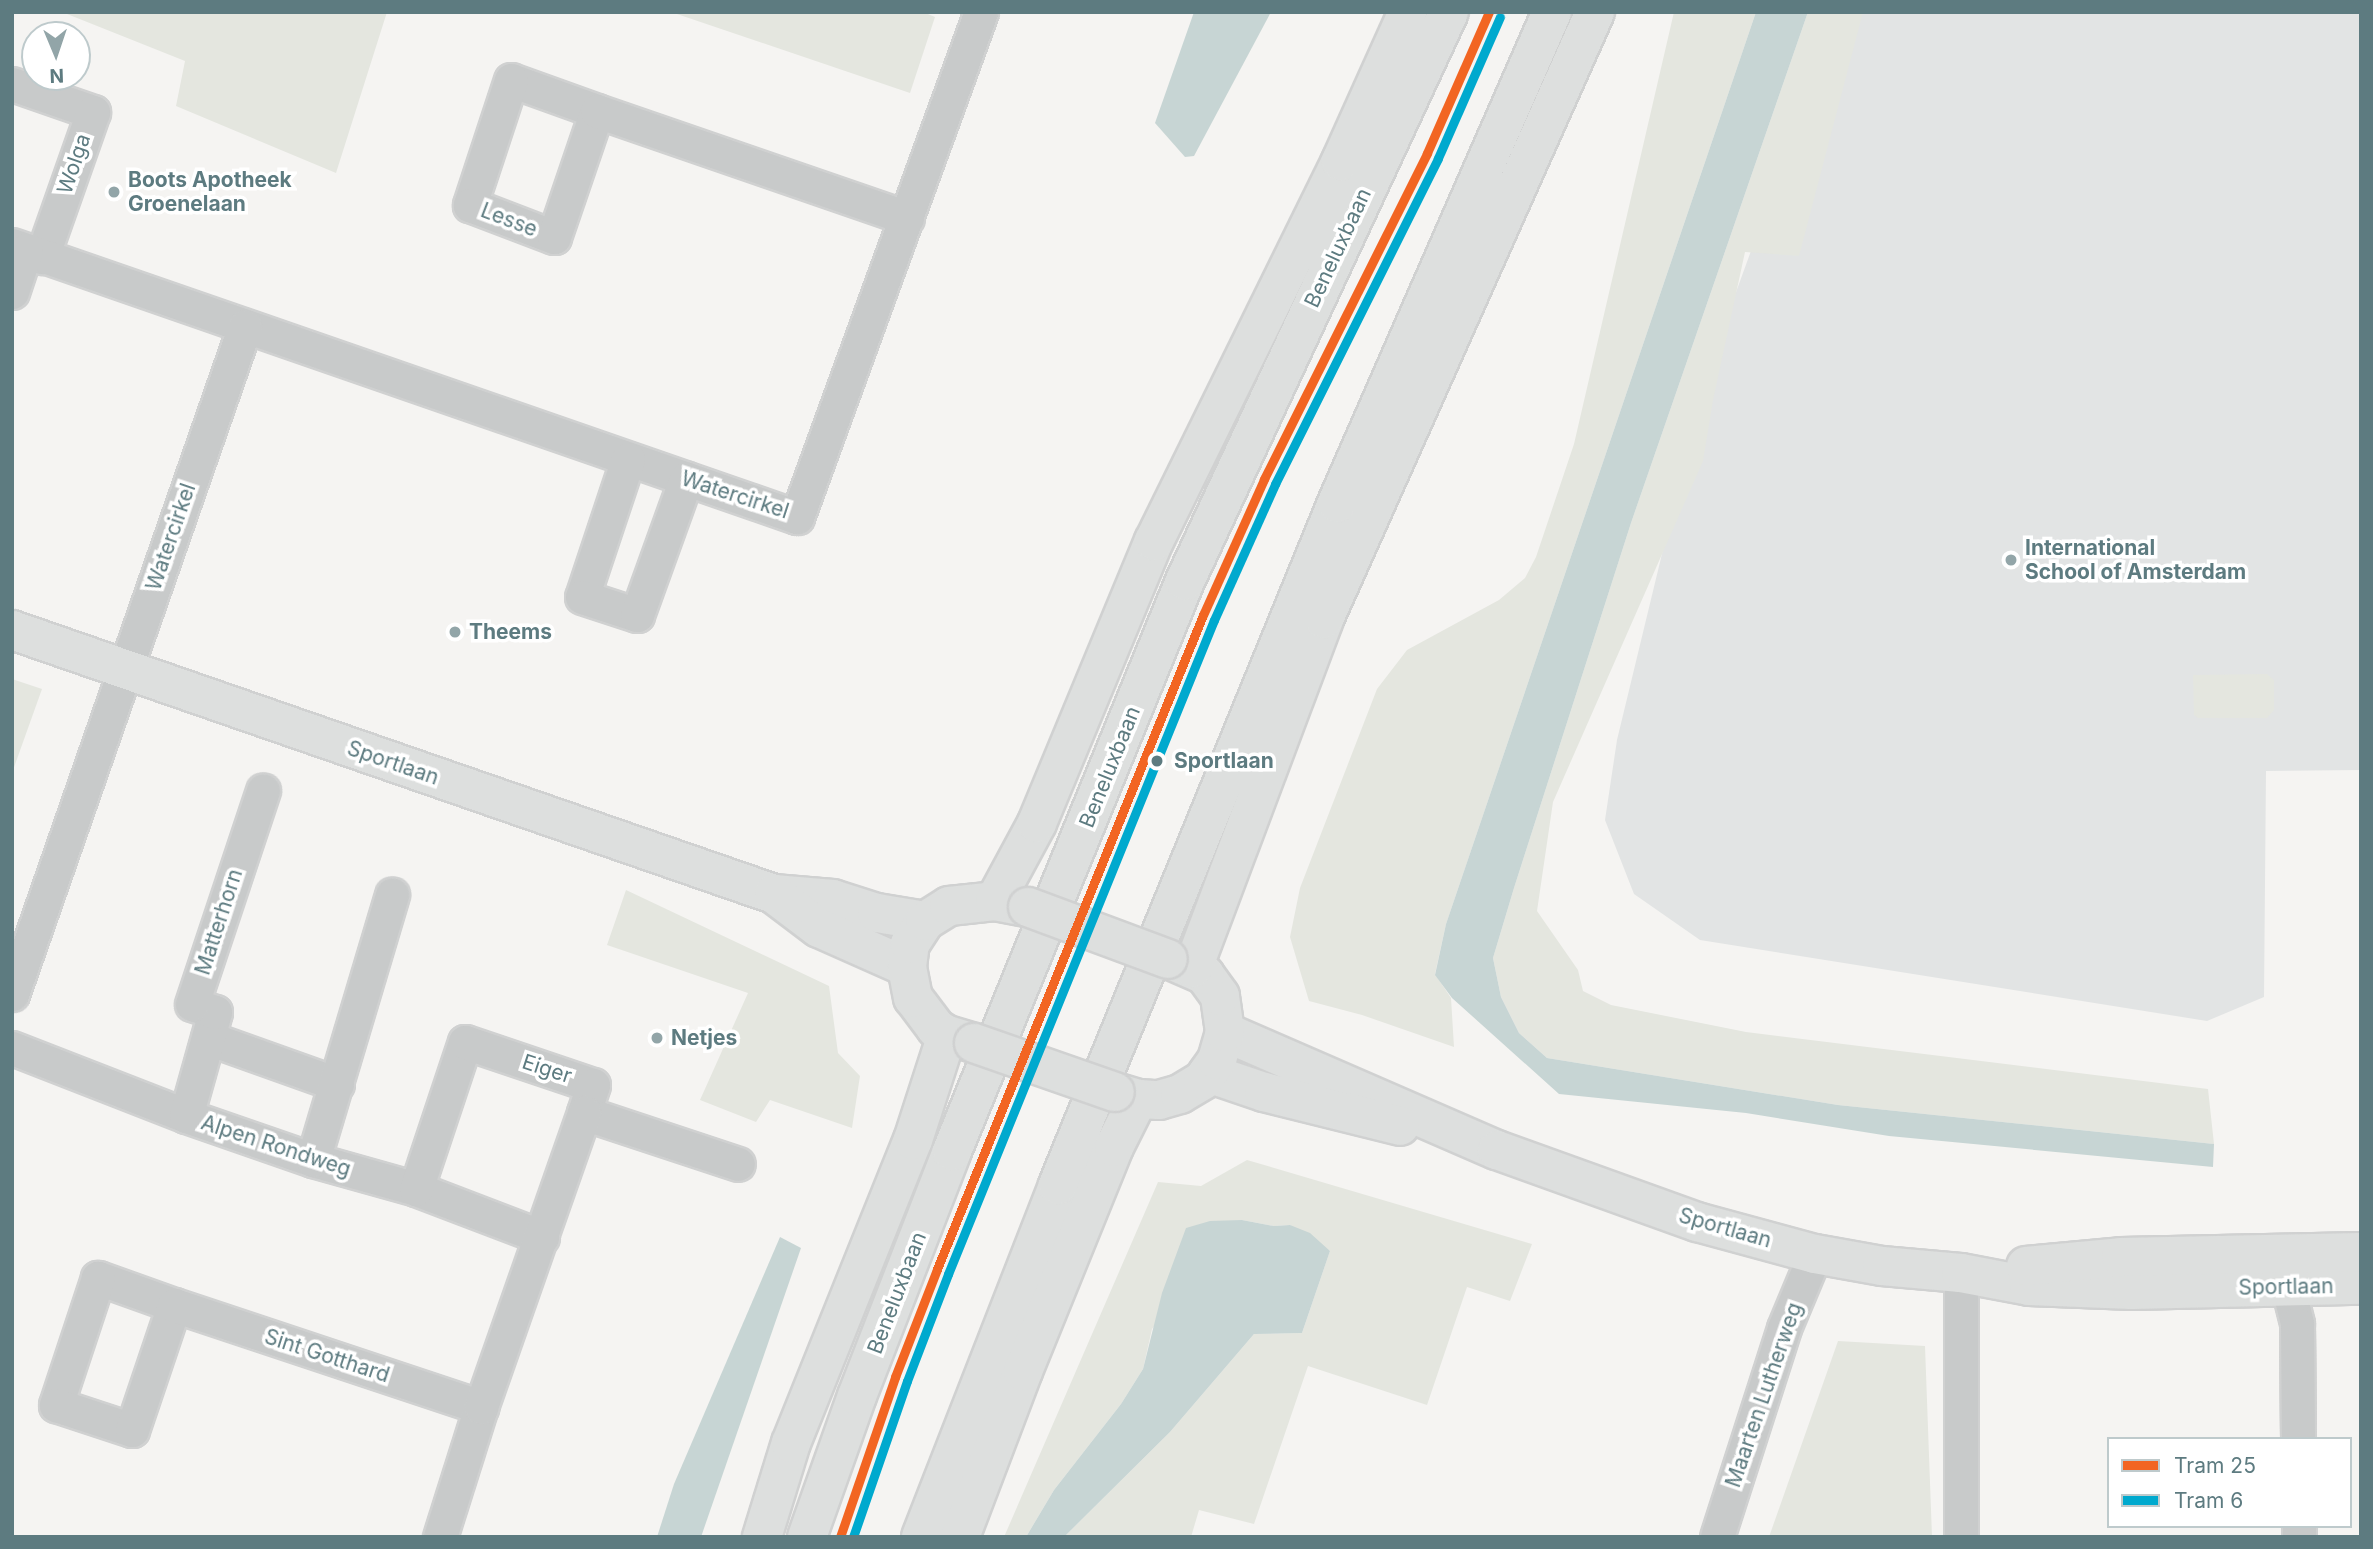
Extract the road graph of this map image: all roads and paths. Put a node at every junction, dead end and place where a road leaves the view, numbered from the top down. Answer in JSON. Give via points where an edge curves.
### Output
{"nodes":[{"id":1,"x":981,"y":12,"type":"edge"},
{"id":2,"x":1408,"y":12,"type":"edge"},
{"id":3,"x":1449,"y":12,"type":"edge"},
{"id":4,"x":1552,"y":12,"type":"edge"},
{"id":5,"x":1595,"y":12,"type":"edge"},
{"id":6,"x":12,"y":84,"type":"edge"},
{"id":7,"x":597,"y":111,"type":"junction"},
{"id":8,"x":907,"y":218,"type":"junction"},
{"id":9,"x":27,"y":251,"type":"edge"},
{"id":10,"x":12,"y":292,"type":"edge"},
{"id":11,"x":245,"y":326,"type":"junction"},
{"id":12,"x":628,"y":459,"type":"junction"},
{"id":13,"x":685,"y":479,"type":"junction"},
{"id":14,"x":12,"y":630,"type":"edge"},
{"id":15,"x":125,"y":670,"type":"junction"},
{"id":16,"x":263,"y":790,"type":"dead end"},
{"id":17,"x":774,"y":894,"type":"junction"},
{"id":18,"x":392,"y":895,"type":"dead end"},
{"id":19,"x":1012,"y":904,"type":"junction"},
{"id":20,"x":925,"y":920,"type":"junction"},
{"id":21,"x":1180,"y":964,"type":"junction"},
{"id":22,"x":907,"y":967,"type":"junction"},
{"id":23,"x":12,"y":994,"type":"edge"},
{"id":24,"x":1225,"y":1032,"type":"junction"},
{"id":25,"x":208,"y":1038,"type":"junction"},
{"id":26,"x":960,"y":1039,"type":"junction"},
{"id":27,"x":12,"y":1048,"type":"edge"},
{"id":28,"x":1208,"y":1073,"type":"junction"},
{"id":29,"x":337,"y":1084,"type":"junction"},
{"id":30,"x":1126,"y":1095,"type":"junction"},
{"id":31,"x":584,"y":1113,"type":"junction"},
{"id":32,"x":186,"y":1116,"type":"junction"},
{"id":33,"x":1497,"y":1150,"type":"junction"},
{"id":34,"x":313,"y":1160,"type":"junction"},
{"id":35,"x":738,"y":1164,"type":"dead end"},
{"id":36,"x":416,"y":1189,"type":"junction"},
{"id":37,"x":542,"y":1237,"type":"junction"},
{"id":38,"x":2361,"y":1252,"type":"edge"},
{"id":39,"x":1815,"y":1254,"type":"junction"},
{"id":40,"x":2288,"y":1269,"type":"junction"},
{"id":41,"x":1961,"y":1273,"type":"junction"},
{"id":42,"x":2361,"y":1285,"type":"edge"},
{"id":43,"x":174,"y":1305,"type":"junction"},
{"id":44,"x":481,"y":1407,"type":"junction"},
{"id":45,"x":2298,"y":1437,"type":"edge"},
{"id":46,"x":440,"y":1537,"type":"edge"},
{"id":47,"x":762,"y":1537,"type":"edge"},
{"id":48,"x":807,"y":1537,"type":"edge"},
{"id":49,"x":921,"y":1537,"type":"edge"},
{"id":50,"x":960,"y":1537,"type":"edge"},
{"id":51,"x":1717,"y":1537,"type":"edge"},
{"id":52,"x":1961,"y":1537,"type":"edge"}],
"edges":[{"from":1,"to":8,"type":"street","name":"Watercirkel"},
{"from":2,"to":19,"type":"main road","via":[[1341,161],[1153,541],[1037,823]]},
{"from":3,"to":48,"type":"main road","name":"Beneluxbaan","via":[[1185,581],[953,1151]]},
{"from":4,"to":49,"type":"main road","via":[[1337,503],[1058,1185]]},
{"from":5,"to":21,"type":"main road","via":[[1324,619]]},
{"from":6,"to":9,"type":"street","name":"Wolga","via":[[93,112]]},
{"from":7,"to":7,"type":"street","name":"Lesse","via":[[511,80],[470,205],[554,237]]},
{"from":7,"to":8,"type":"street","name":"Lesse"},
{"from":8,"to":13,"type":"street","name":"Watercirkel","via":[[797,517]]},
{"from":9,"to":10,"type":"street"},
{"from":9,"to":11,"type":"street","name":"Watercirkel"},
{"from":11,"to":12,"type":"street","name":"Watercirkel"},
{"from":11,"to":15,"type":"street","name":"Watercirkel"},
{"from":12,"to":13,"type":"street","name":"Watercirkel"},
{"from":12,"to":13,"type":"street","via":[[582,597],[638,615]]},
{"from":14,"to":15,"type":"main road","name":"Sportlaan"},
{"from":15,"to":17,"type":"main road","name":"Sportlaan"},
{"from":15,"to":23,"type":"street"},
{"from":16,"to":25,"type":"street","name":"Matterhorn","via":[[192,1004],[215,1012]]},
{"from":17,"to":20,"type":"main road","name":"Sportlaan","via":[[833,899],[877,913]]},
{"from":17,"to":22,"type":"main road","name":"Sportlaan","via":[[819,928]]},
{"from":18,"to":29,"type":"street"},
{"from":19,"to":20,"type":"main road","via":[[949,906]]},
{"from":19,"to":21,"type":"main road","bridge":true},
{"from":20,"to":22,"type":"main road","via":[[910,944]]},
{"from":21,"to":24,"type":"main road","via":[[1205,975],[1220,996]]},
{"from":22,"to":26,"type":"main road","via":[[913,998],[936,1028]]},
{"from":24,"to":28,"type":"main road"},
{"from":24,"to":33,"type":"main road","name":"Sportlaan"},
{"from":25,"to":29,"type":"street"},
{"from":25,"to":32,"type":"street","name":"Matterhorn"},
{"from":26,"to":30,"type":"main road","bridge":true},
{"from":26,"to":47,"type":"main road","via":[[913,1140],[791,1443]]},
{"from":27,"to":32,"type":"street","name":"Alpen Rondweg"},
{"from":28,"to":30,"type":"main road","via":[[1180,1094],[1159,1100]]},
{"from":28,"to":33,"type":"main road","name":"Sportlaan","via":[[1264,1092]]},
{"from":29,"to":34,"type":"street"},
{"from":30,"to":50,"type":"main road","via":[[1114,1147]]},
{"from":31,"to":35,"type":"street","name":"Eiger"},
{"from":31,"to":36,"type":"street","name":"Eiger","via":[[593,1085],[465,1042]]},
{"from":31,"to":37,"type":"street"},
{"from":32,"to":34,"type":"street","name":"Alpen Rondweg"},
{"from":33,"to":39,"type":"main road","name":"Sportlaan","via":[[1697,1222]]},
{"from":34,"to":36,"type":"street","name":"Alpen Rondweg"},
{"from":36,"to":37,"type":"street","name":"Alpen Rondweg"},
{"from":37,"to":44,"type":"street"},
{"from":38,"to":40,"type":"main road","name":"Sportlaan"},
{"from":39,"to":41,"type":"main road","name":"Sportlaan"},
{"from":39,"to":51,"type":"street","name":"Maarten Lutherweg","via":[[1784,1328]]},
{"from":40,"to":41,"type":"main road","name":"Sportlaan","via":[[2132,1290],[2029,1286]]},
{"from":40,"to":42,"type":"main road","name":"Sportlaan"},
{"from":40,"to":45,"type":"street","via":[[2297,1324]]},
{"from":41,"to":52,"type":"street"},
{"from":43,"to":43,"type":"street","name":"Sint Gotthard","via":[[98,1278],[56,1405],[132,1430]]},
{"from":43,"to":44,"type":"street","name":"Sint Gotthard"},
{"from":44,"to":46,"type":"street"}]}
